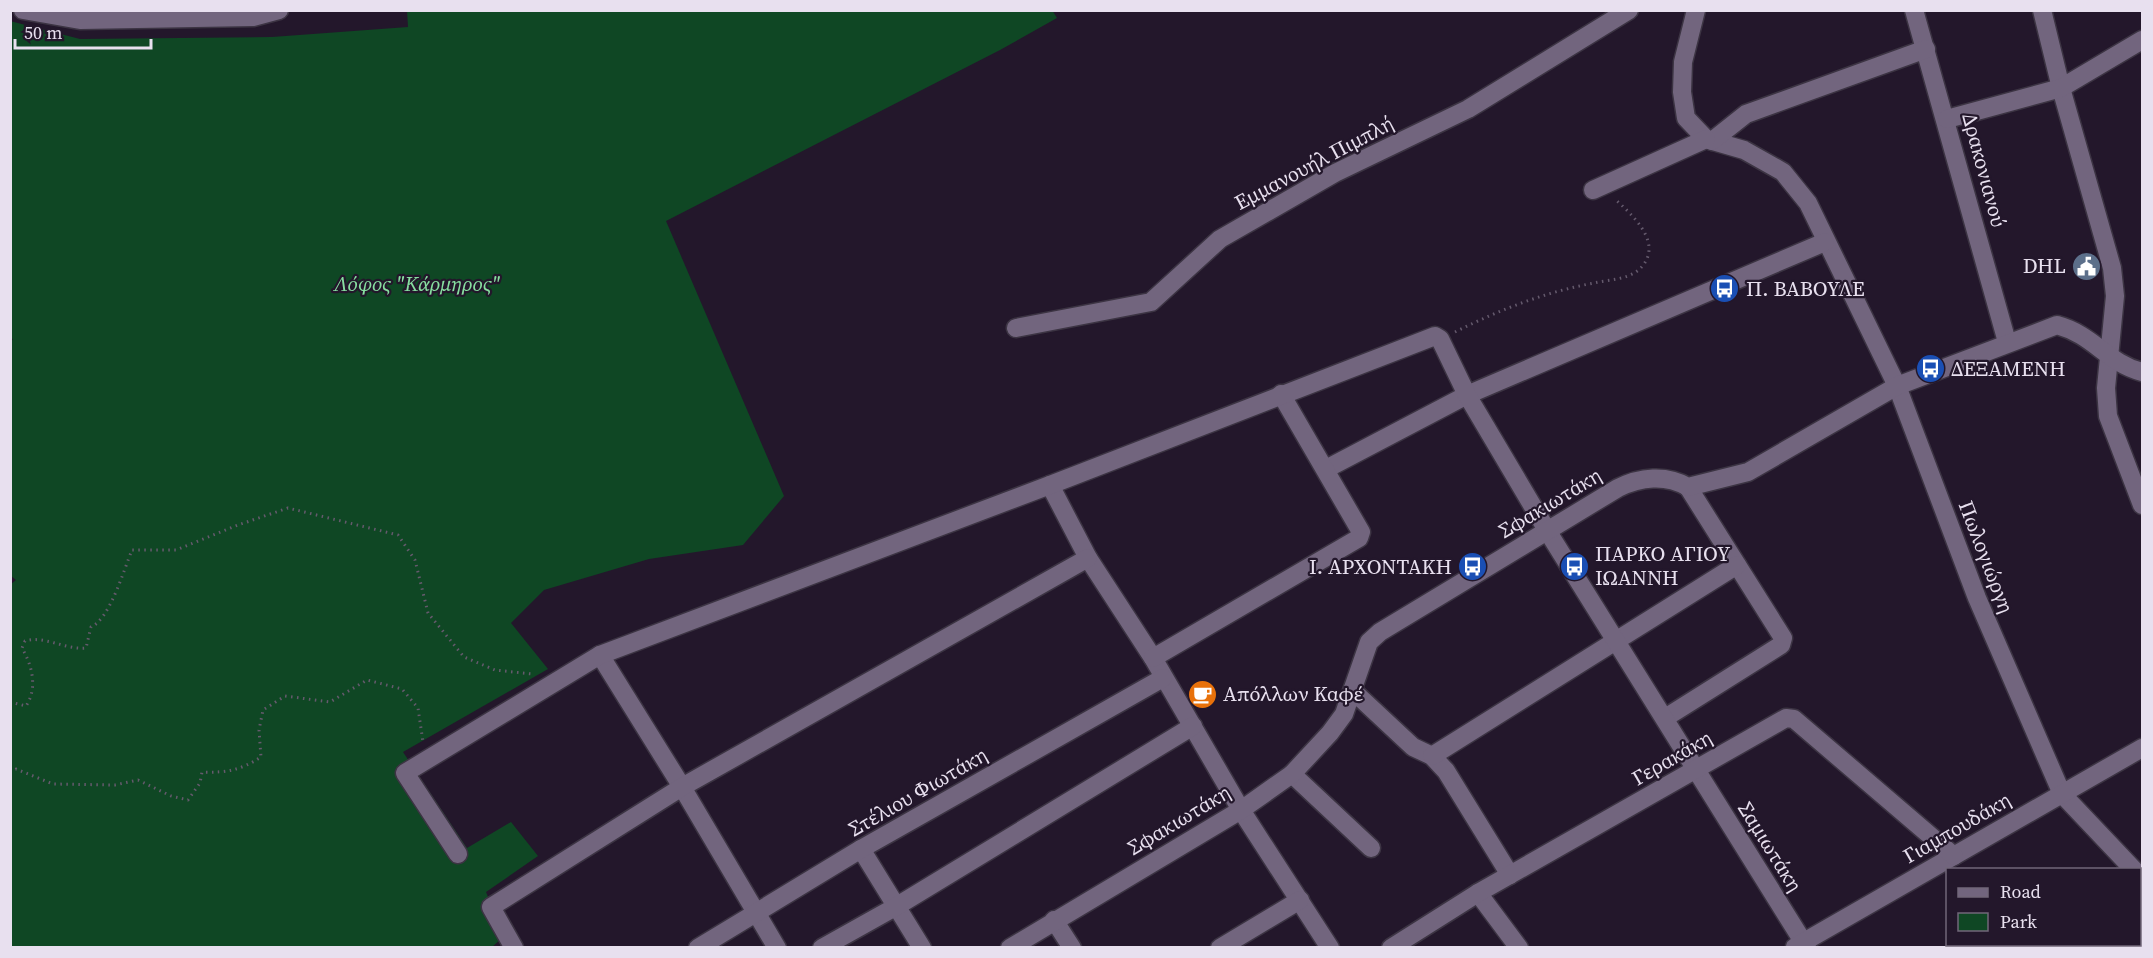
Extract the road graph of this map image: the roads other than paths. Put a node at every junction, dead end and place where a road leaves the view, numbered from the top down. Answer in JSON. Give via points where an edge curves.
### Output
{"nodes":[{"id":1,"x":23,"y":10,"type":"edge"},
{"id":2,"x":279,"y":10,"type":"edge"},
{"id":3,"x":1696,"y":10,"type":"edge"},
{"id":4,"x":1914,"y":10,"type":"edge"},
{"id":5,"x":2042,"y":10,"type":"edge"},
{"id":6,"x":1621,"y":12,"type":"edge"},
{"id":7,"x":2142,"y":40,"type":"edge"},
{"id":8,"x":1926,"y":50,"type":"junction"},
{"id":9,"x":2061,"y":88,"type":"junction"},
{"id":10,"x":1947,"y":119,"type":"junction"},
{"id":11,"x":1709,"y":140,"type":"junction"},
{"id":12,"x":1598,"y":188,"type":"road end"},
{"id":13,"x":1825,"y":242,"type":"junction"},
{"id":14,"x":1016,"y":328,"type":"dead end"},
{"id":15,"x":2007,"y":342,"type":"junction"},
{"id":16,"x":2109,"y":356,"type":"junction"},
{"id":17,"x":2142,"y":372,"type":"edge"},
{"id":18,"x":1897,"y":386,"type":"junction"},
{"id":19,"x":1281,"y":394,"type":"junction"},
{"id":20,"x":1467,"y":395,"type":"junction"},
{"id":21,"x":1326,"y":470,"type":"junction"},
{"id":22,"x":1050,"y":486,"type":"junction"},
{"id":23,"x":1688,"y":487,"type":"junction"},
{"id":24,"x":2142,"y":505,"type":"edge"},
{"id":25,"x":1548,"y":532,"type":"junction"},
{"id":26,"x":1088,"y":558,"type":"junction"},
{"id":27,"x":1737,"y":566,"type":"junction"},
{"id":28,"x":1617,"y":639,"type":"junction"},
{"id":29,"x":600,"y":655,"type":"junction"},
{"id":30,"x":1154,"y":658,"type":"junction"},
{"id":31,"x":1163,"y":678,"type":"junction"},
{"id":32,"x":1353,"y":691,"type":"junction"},
{"id":33,"x":1665,"y":718,"type":"junction"},
{"id":34,"x":1193,"y":726,"type":"junction"},
{"id":35,"x":2142,"y":748,"type":"edge"},
{"id":36,"x":1432,"y":756,"type":"junction"},
{"id":37,"x":1696,"y":770,"type":"junction"},
{"id":38,"x":1292,"y":774,"type":"junction"},
{"id":39,"x":682,"y":787,"type":"junction"},
{"id":40,"x":2062,"y":794,"type":"junction"},
{"id":41,"x":1241,"y":810,"type":"junction"},
{"id":42,"x":1371,"y":848,"type":"dead end"},
{"id":43,"x":861,"y":849,"type":"junction"},
{"id":44,"x":458,"y":854,"type":"dead end"},
{"id":45,"x":1954,"y":856,"type":"junction"},
{"id":46,"x":2132,"y":868,"type":"edge"},
{"id":47,"x":1510,"y":875,"type":"junction"},
{"id":48,"x":1478,"y":893,"type":"junction"},
{"id":49,"x":1300,"y":900,"type":"junction"},
{"id":50,"x":897,"y":906,"type":"junction"},
{"id":51,"x":756,"y":915,"type":"junction"},
{"id":52,"x":1054,"y":920,"type":"junction"},
{"id":53,"x":1801,"y":946,"type":"edge"},
{"id":54,"x":514,"y":948,"type":"edge"},
{"id":55,"x":698,"y":948,"type":"edge"},
{"id":56,"x":777,"y":948,"type":"edge"},
{"id":57,"x":822,"y":948,"type":"edge"},
{"id":58,"x":922,"y":948,"type":"edge"},
{"id":59,"x":1010,"y":948,"type":"edge"},
{"id":60,"x":1072,"y":948,"type":"edge"},
{"id":61,"x":1220,"y":948,"type":"edge"},
{"id":62,"x":1330,"y":948,"type":"edge"},
{"id":63,"x":1391,"y":948,"type":"edge"},
{"id":64,"x":1519,"y":948,"type":"edge"}],
"edges":[{"from":1,"to":2,"type":"street","via":[[80,20],[253,17]]},
{"from":3,"to":11,"type":"street","via":[[1683,62],[1682,92],[1686,118]]},
{"from":4,"to":8,"type":"street","name":"Δρακονιανού"},
{"from":5,"to":9,"type":"street"},
{"from":6,"to":14,"type":"street","name":"Εµµανουήλ Πιµπλή","via":[[1468,109],[1335,173],[1220,238],[1151,302]]},
{"from":7,"to":9,"type":"street"},
{"from":8,"to":10,"type":"street","name":"Δρακονιανού"},
{"from":8,"to":11,"type":"street","via":[[1746,114]]},
{"from":9,"to":10,"type":"street"},
{"from":9,"to":16,"type":"street","via":[[2112,268],[2115,296]]},
{"from":10,"to":15,"type":"street","name":"Δρακονιανού"},
{"from":11,"to":12,"type":"street"},
{"from":11,"to":13,"type":"street","name":"Πωλογιώργη","via":[[1744,150],[1783,172],[1808,203]]},
{"from":13,"to":18,"type":"street","name":"Πωλογιώργη"},
{"from":13,"to":20,"type":"street"},
{"from":15,"to":16,"type":"street","name":"Σφακιωτάκη","via":[[2057,325],[2082,333]]},
{"from":15,"to":18,"type":"street","name":"Σφακιωτάκη"},
{"from":16,"to":17,"type":"street","name":"Σφακιωτάκη"},
{"from":16,"to":24,"type":"street","via":[[2108,416]]},
{"from":18,"to":23,"type":"street","name":"Σφακιωτάκη","via":[[1748,472]]},
{"from":18,"to":40,"type":"street","name":"Πωλογιώργη","via":[[1977,598]]},
{"from":19,"to":20,"type":"street","name":"Σαμιωτάκη","via":[[1431,336],[1440,339]]},
{"from":19,"to":21,"type":"street"},
{"from":19,"to":22,"type":"street"},
{"from":20,"to":21,"type":"street"},
{"from":20,"to":25,"type":"street","name":"Σαμιωτάκη"},
{"from":21,"to":30,"type":"street","via":[[1361,532],[1359,538]]},
{"from":22,"to":26,"type":"street"},
{"from":22,"to":29,"type":"street"},
{"from":23,"to":25,"type":"street","name":"Σφακιωτάκη","via":[[1677,480],[1635,480]]},
{"from":23,"to":27,"type":"street"},
{"from":25,"to":28,"type":"street","name":"Σαμιωτάκη"},
{"from":25,"to":32,"type":"street","name":"Σφακιωτάκη","via":[[1380,632],[1369,642]]},
{"from":26,"to":30,"type":"street"},
{"from":26,"to":39,"type":"street"},
{"from":27,"to":28,"type":"street"},
{"from":27,"to":33,"type":"street","via":[[1783,638],[1781,645]]},
{"from":28,"to":33,"type":"street","name":"Σαμιωτάκη"},
{"from":28,"to":36,"type":"street"},
{"from":29,"to":39,"type":"street"},
{"from":29,"to":44,"type":"street","via":[[405,773]]},
{"from":30,"to":31,"type":"street"},
{"from":31,"to":34,"type":"street"},
{"from":31,"to":43,"type":"street","name":"Στέλιου Φιωτάκη"},
{"from":32,"to":36,"type":"street","via":[[1413,747]]},
{"from":32,"to":38,"type":"street","name":"Σφακιωτάκη","via":[[1344,714]]},
{"from":33,"to":37,"type":"street","name":"Σαμιωτάκη"},
{"from":34,"to":41,"type":"street"},
{"from":34,"to":50,"type":"street"},
{"from":35,"to":40,"type":"street","name":"Γιαμπουδάκη"},
{"from":36,"to":47,"type":"street","via":[[1465,799]]},
{"from":37,"to":45,"type":"street","name":"Γερακάκη","via":[[1786,718],[1794,719]]},
{"from":37,"to":47,"type":"street","name":"Γερακάκη"},
{"from":37,"to":53,"type":"street","name":"Σαμιωτάκη"},
{"from":38,"to":41,"type":"street","name":"Σφακιωτάκη"},
{"from":38,"to":42,"type":"street"},
{"from":39,"to":51,"type":"street"},
{"from":39,"to":54,"type":"street","via":[[491,908]]},
{"from":40,"to":45,"type":"street","name":"Γιαμπουδάκη"},
{"from":40,"to":46,"type":"street","name":"Πωλογιώργη"},
{"from":41,"to":49,"type":"street"},
{"from":41,"to":52,"type":"street","name":"Σφακιωτάκη"},
{"from":43,"to":50,"type":"street"},
{"from":43,"to":51,"type":"street","name":"Στέλιου Φιωτάκη"},
{"from":45,"to":53,"type":"street","name":"Γιαμπουδάκη"},
{"from":47,"to":48,"type":"street","name":"Γερακάκη"},
{"from":48,"to":63,"type":"street","name":"Γερακάκη"},
{"from":48,"to":64,"type":"street"},
{"from":49,"to":61,"type":"street"},
{"from":49,"to":62,"type":"street"},
{"from":50,"to":57,"type":"street"},
{"from":50,"to":58,"type":"street"},
{"from":51,"to":55,"type":"street","name":"Στέλιου Φιωτάκη"},
{"from":51,"to":56,"type":"street"},
{"from":52,"to":59,"type":"street","name":"Σφακιωτάκη"},
{"from":52,"to":60,"type":"street"}]}
